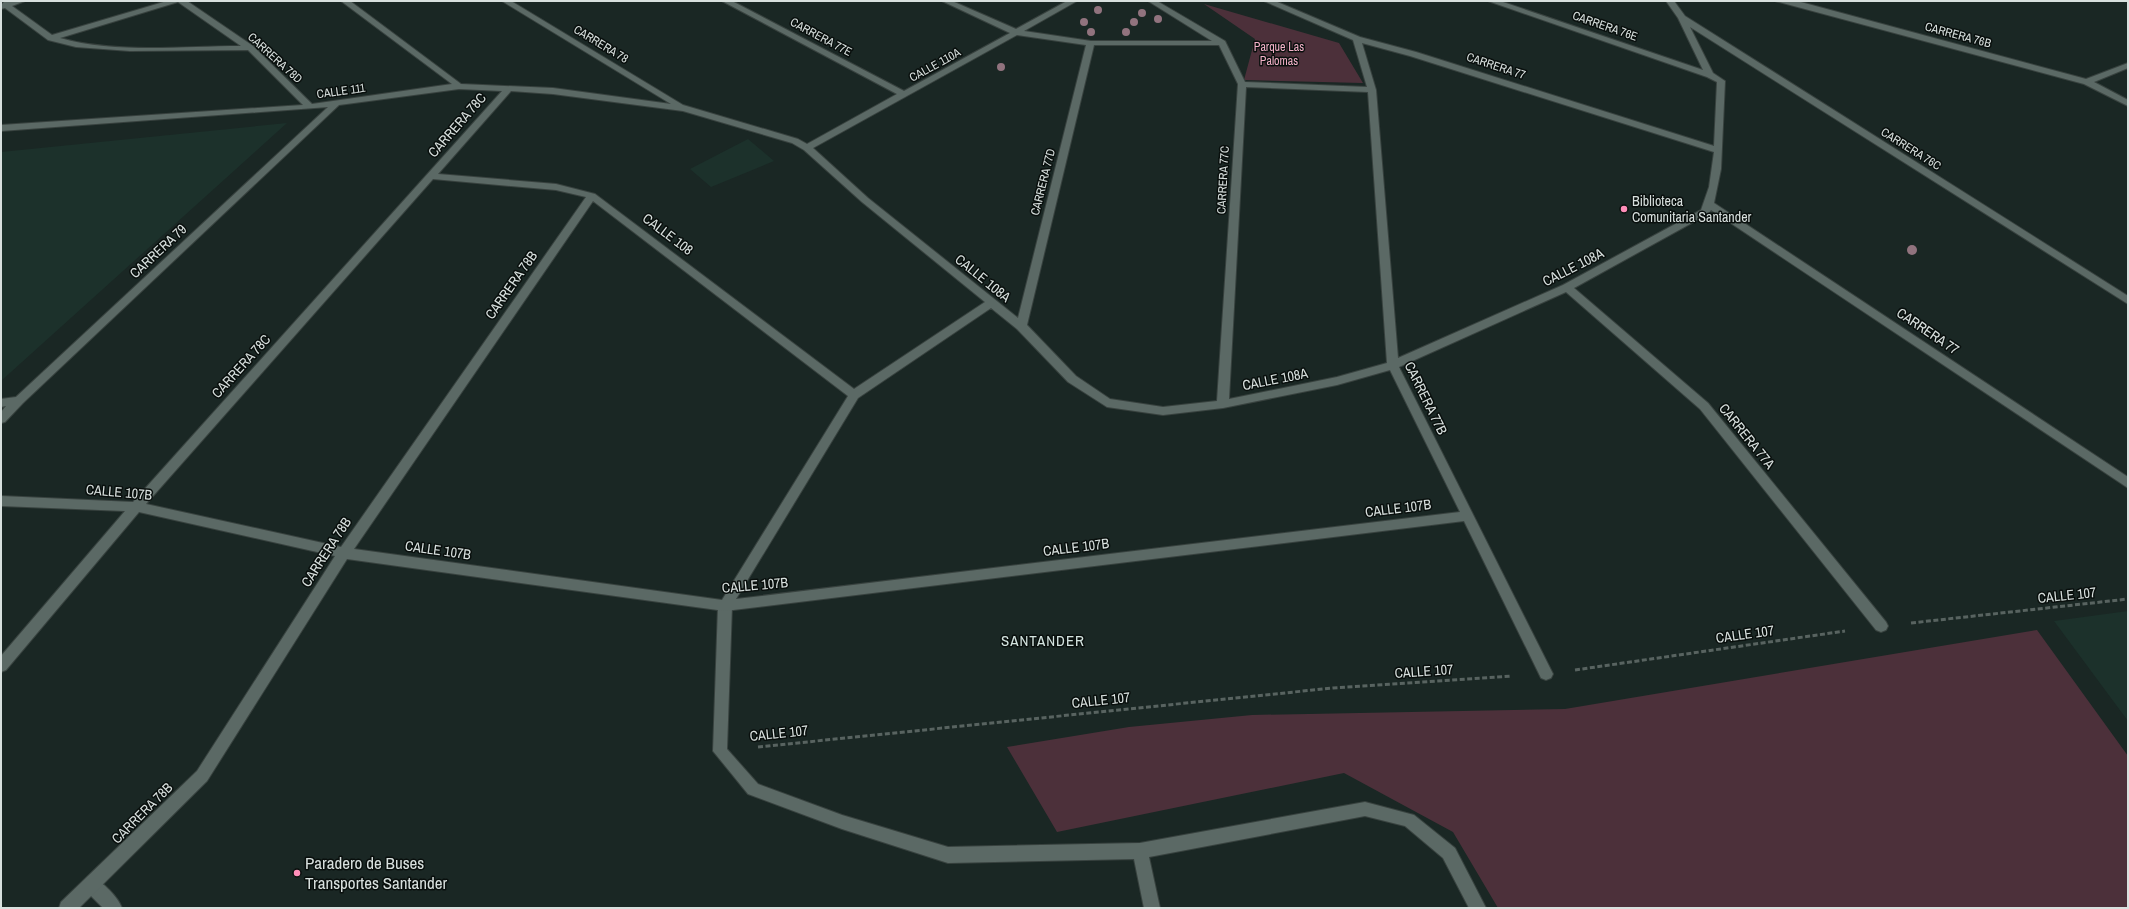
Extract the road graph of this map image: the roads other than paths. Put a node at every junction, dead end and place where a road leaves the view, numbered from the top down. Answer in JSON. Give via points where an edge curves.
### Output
{"nodes":[{"id":1,"x":21,"y":1,"type":"edge"},
{"id":2,"x":175,"y":1,"type":"edge"},
{"id":3,"x":182,"y":1,"type":"edge"},
{"id":4,"x":345,"y":1,"type":"edge"},
{"id":5,"x":506,"y":1,"type":"edge"},
{"id":6,"x":726,"y":1,"type":"edge"},
{"id":7,"x":946,"y":1,"type":"edge"},
{"id":8,"x":1073,"y":1,"type":"edge"},
{"id":9,"x":1152,"y":1,"type":"edge"},
{"id":10,"x":1268,"y":1,"type":"edge"},
{"id":11,"x":1492,"y":1,"type":"edge"},
{"id":12,"x":1670,"y":1,"type":"edge"},
{"id":13,"x":1779,"y":1,"type":"edge"},
{"id":14,"x":6,"y":5,"type":"edge"},
{"id":15,"x":1682,"y":18,"type":"junction"},
{"id":16,"x":1017,"y":33,"type":"junction"},
{"id":17,"x":51,"y":38,"type":"junction"},
{"id":18,"x":1357,"y":39,"type":"junction"},
{"id":19,"x":1222,"y":43,"type":"junction"},
{"id":20,"x":1091,"y":44,"type":"junction"},
{"id":21,"x":250,"y":48,"type":"junction"},
{"id":22,"x":2128,"y":65,"type":"edge"},
{"id":23,"x":1710,"y":75,"type":"junction"},
{"id":24,"x":2087,"y":82,"type":"junction"},
{"id":25,"x":1242,"y":84,"type":"junction"},
{"id":26,"x":459,"y":86,"type":"junction"},
{"id":27,"x":508,"y":89,"type":"junction"},
{"id":28,"x":1372,"y":90,"type":"junction"},
{"id":29,"x":904,"y":95,"type":"junction"},
{"id":30,"x":2128,"y":103,"type":"edge"},
{"id":31,"x":336,"y":104,"type":"junction"},
{"id":32,"x":310,"y":107,"type":"junction"},
{"id":33,"x":684,"y":108,"type":"junction"},
{"id":34,"x":1,"y":128,"type":"edge"},
{"id":35,"x":807,"y":148,"type":"junction"},
{"id":36,"x":1718,"y":150,"type":"junction"},
{"id":37,"x":432,"y":176,"type":"junction"},
{"id":38,"x":592,"y":196,"type":"junction"},
{"id":39,"x":1710,"y":205,"type":"junction"},
{"id":40,"x":1568,"y":286,"type":"junction"},
{"id":41,"x":2128,"y":301,"type":"edge"},
{"id":42,"x":991,"y":303,"type":"junction"},
{"id":43,"x":1021,"y":326,"type":"junction"},
{"id":44,"x":1393,"y":365,"type":"junction"},
{"id":45,"x":854,"y":395,"type":"junction"},
{"id":46,"x":19,"y":400,"type":"junction"},
{"id":47,"x":1,"y":402,"type":"edge"},
{"id":48,"x":1223,"y":404,"type":"junction"},
{"id":49,"x":1,"y":419,"type":"edge"},
{"id":50,"x":2128,"y":483,"type":"edge"},
{"id":51,"x":1,"y":502,"type":"edge"},
{"id":52,"x":136,"y":507,"type":"junction"},
{"id":53,"x":1468,"y":516,"type":"junction"},
{"id":54,"x":344,"y":553,"type":"junction"},
{"id":55,"x":725,"y":606,"type":"junction"},
{"id":56,"x":1880,"y":626,"type":"road end"},
{"id":57,"x":1,"y":666,"type":"edge"},
{"id":58,"x":1546,"y":674,"type":"road end"},
{"id":59,"x":1140,"y":851,"type":"junction"},
{"id":60,"x":92,"y":885,"type":"junction"},
{"id":61,"x":67,"y":908,"type":"edge"},
{"id":62,"x":114,"y":908,"type":"edge"},
{"id":63,"x":1152,"y":908,"type":"edge"},
{"id":64,"x":1478,"y":908,"type":"edge"}],
"edges":[{"from":1,"to":14,"type":"street"},
{"from":2,"to":17,"type":"street"},
{"from":3,"to":21,"type":"street","name":"CARRERA 78D"},
{"from":4,"to":26,"type":"street","name":"CARRERA 78C"},
{"from":5,"to":33,"type":"street","name":"CARRERA 78"},
{"from":6,"to":29,"type":"street","name":"CARRERA 77E"},
{"from":7,"to":16,"type":"street"},
{"from":8,"to":16,"type":"street","name":"CALLE 110A"},
{"from":9,"to":19,"type":"street"},
{"from":10,"to":18,"type":"street","name":"CARRERA 77"},
{"from":11,"to":23,"type":"street","name":"CARRERA 76E"},
{"from":12,"to":15,"type":"street"},
{"from":13,"to":24,"type":"street","name":"CARRERA 76B"},
{"from":14,"to":17,"type":"street"},
{"from":15,"to":23,"type":"street"},
{"from":15,"to":41,"type":"street","name":"CARRERA 76C"},
{"from":16,"to":20,"type":"street"},
{"from":16,"to":29,"type":"street","name":"CALLE 110A"},
{"from":17,"to":21,"type":"street","via":[[76,45],[130,49]]},
{"from":18,"to":28,"type":"street","name":"CARRERA 77B"},
{"from":18,"to":36,"type":"street","name":"CARRERA 77","via":[[1414,54]]},
{"from":19,"to":20,"type":"street"},
{"from":19,"to":25,"type":"street","name":"CARRERA 77C"},
{"from":20,"to":43,"type":"street","name":"CARRERA 77D"},
{"from":21,"to":32,"type":"street","name":"CARRERA 78D"},
{"from":22,"to":24,"type":"street"},
{"from":23,"to":36,"type":"street","via":[[1720,81]]},
{"from":24,"to":30,"type":"street","name":"CARRERA 76B"},
{"from":25,"to":28,"type":"street"},
{"from":25,"to":48,"type":"street","name":"CARRERA 77C"},
{"from":26,"to":27,"type":"street","name":"CALLE 111"},
{"from":26,"to":31,"type":"street","name":"CALLE 111"},
{"from":27,"to":33,"type":"street","name":"CALLE 111","via":[[553,91]]},
{"from":27,"to":37,"type":"street","name":"CARRERA 78C"},
{"from":28,"to":44,"type":"street","name":"CARRERA 77B"},
{"from":29,"to":35,"type":"street","name":"CALLE 110A"},
{"from":31,"to":32,"type":"street","name":"CALLE 111"},
{"from":31,"to":46,"type":"street","name":"CARRERA 79"},
{"from":32,"to":34,"type":"street","name":"CALLE 111"},
{"from":33,"to":35,"type":"street","name":"CALLE 108A","via":[[795,141]]},
{"from":35,"to":42,"type":"street","name":"CALLE 108A","via":[[865,200]]},
{"from":36,"to":39,"type":"street"},
{"from":37,"to":38,"type":"street","name":"CALLE 108","via":[[556,187]]},
{"from":37,"to":52,"type":"street","name":"CARRERA 78C"},
{"from":38,"to":45,"type":"street","name":"CALLE 108"},
{"from":38,"to":54,"type":"street","name":"CARRERA 78B"},
{"from":39,"to":40,"type":"street","name":"CALLE 108A","via":[[1705,212]]},
{"from":39,"to":50,"type":"street","name":"CARRERA 77"},
{"from":40,"to":44,"type":"street","name":"CALLE 108A"},
{"from":40,"to":56,"type":"street","name":"CARRERA 77A","via":[[1704,406]]},
{"from":42,"to":43,"type":"street","name":"CALLE 108A"},
{"from":42,"to":45,"type":"street"},
{"from":43,"to":48,"type":"street","name":"CALLE 108A","via":[[1072,379],[1107,403],[1163,411]]},
{"from":44,"to":48,"type":"street","name":"CALLE 108A","via":[[1337,381]]},
{"from":44,"to":53,"type":"street","name":"CARRERA 77B"},
{"from":45,"to":55,"type":"street"},
{"from":46,"to":47,"type":"street"},
{"from":46,"to":49,"type":"street","name":"CARRERA 79"},
{"from":51,"to":52,"type":"street","name":"CALLE 107B"},
{"from":52,"to":54,"type":"street","name":"CALLE 107B"},
{"from":52,"to":57,"type":"street","name":"CARRERA 78C"},
{"from":53,"to":55,"type":"street","name":"CALLE 107B"},
{"from":53,"to":58,"type":"street","name":"CARRERA 77B"},
{"from":54,"to":55,"type":"street","name":"CALLE 107B"},
{"from":54,"to":60,"type":"street","name":"CARRERA 78B","via":[[202,776]]},
{"from":55,"to":59,"type":"street","via":[[720,750],[753,789],[842,822],[948,855]]},
{"from":59,"to":63,"type":"street"},
{"from":59,"to":64,"type":"street","via":[[1365,809],[1408,820],[1449,853]]},
{"from":60,"to":61,"type":"street","name":"CARRERA 78B"},
{"from":60,"to":62,"type":"street"}]}
